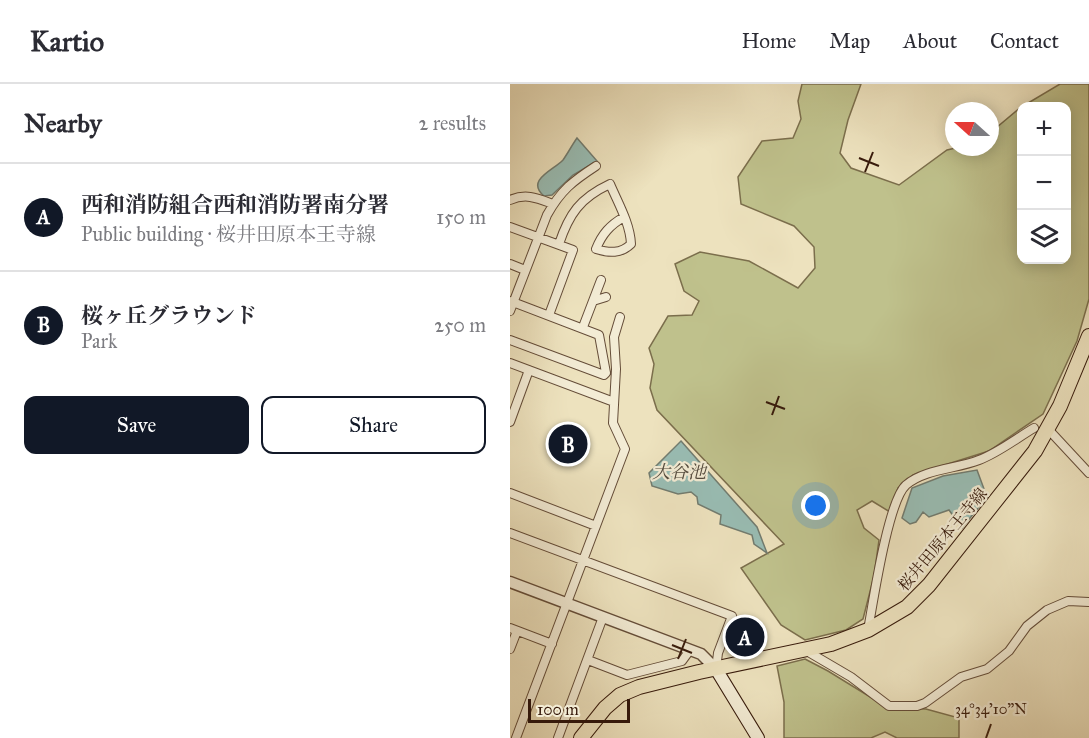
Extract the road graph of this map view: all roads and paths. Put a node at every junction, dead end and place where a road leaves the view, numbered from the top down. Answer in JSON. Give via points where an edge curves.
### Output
{"nodes":[{"id":1,"x":596,"y":166,"type":"dead end"},
{"id":2,"x":510,"y":200,"type":"edge"},
{"id":3,"x":553,"y":204,"type":"junction"},
{"id":4,"x":624,"y":217,"type":"junction"},
{"id":5,"x":510,"y":227,"type":"edge"},
{"id":6,"x":538,"y":237,"type":"junction"},
{"id":7,"x":559,"y":244,"type":"junction"},
{"id":8,"x":510,"y":264,"type":"edge"},
{"id":9,"x":525,"y":270,"type":"junction"},
{"id":10,"x":601,"y":280,"type":"dead end"},
{"id":11,"x":606,"y":297,"type":"dead end"},
{"id":12,"x":512,"y":301,"type":"edge"},
{"id":13,"x":593,"y":301,"type":"junction"},
{"id":14,"x":510,"y":312,"type":"edge"},
{"id":15,"x":549,"y":315,"type":"junction"},
{"id":16,"x":620,"y":317,"type":"dead end"},
{"id":17,"x":583,"y":327,"type":"junction"},
{"id":18,"x":1089,"y":336,"type":"edge"},
{"id":19,"x":510,"y":340,"type":"edge"},
{"id":20,"x":510,"y":363,"type":"edge"},
{"id":21,"x":529,"y":370,"type":"junction"},
{"id":22,"x":614,"y":402,"type":"junction"},
{"id":23,"x":510,"y":422,"type":"edge"},
{"id":24,"x":1041,"y":429,"type":"junction"},
{"id":25,"x":1089,"y":473,"type":"edge"},
{"id":26,"x":510,"y":494,"type":"edge"},
{"id":27,"x":596,"y":526,"type":"junction"},
{"id":28,"x":510,"y":533,"type":"edge"},
{"id":29,"x":583,"y":560,"type":"junction"},
{"id":30,"x":510,"y":582,"type":"edge"},
{"id":31,"x":1089,"y":602,"type":"edge"},
{"id":32,"x":567,"y":604,"type":"junction"},
{"id":33,"x":603,"y":617,"type":"junction"},
{"id":34,"x":514,"y":629,"type":"edge"},
{"id":35,"x":868,"y":630,"type":"junction"},
{"id":36,"x":552,"y":644,"type":"junction"},
{"id":37,"x":510,"y":649,"type":"edge"},
{"id":38,"x":690,"y":650,"type":"junction"},
{"id":39,"x":804,"y":650,"type":"junction"},
{"id":40,"x":588,"y":660,"type":"junction"},
{"id":41,"x":716,"y":669,"type":"junction"},
{"id":42,"x":516,"y":738,"type":"edge"},
{"id":43,"x":558,"y":738,"type":"edge"},
{"id":44,"x":581,"y":738,"type":"edge"},
{"id":45,"x":758,"y":738,"type":"edge"}],
"edges":[{"from":1,"to":3,"type":"street","via":[[568,185]]},
{"from":2,"to":3,"type":"street","via":[[531,195]]},
{"from":3,"to":6,"type":"street"},
{"from":4,"to":4,"type":"street","via":[[611,225],[596,249],[609,253],[625,250],[631,244]]},
{"from":4,"to":7,"type":"street","via":[[610,184],[580,203]]},
{"from":5,"to":6,"type":"street"},
{"from":6,"to":7,"type":"street"},
{"from":6,"to":9,"type":"street"},
{"from":7,"to":15,"type":"street","via":[[573,250]]},
{"from":8,"to":9,"type":"street"},
{"from":9,"to":12,"type":"street"},
{"from":10,"to":13,"type":"street"},
{"from":11,"to":13,"type":"street"},
{"from":12,"to":14,"type":"street"},
{"from":12,"to":15,"type":"street"},
{"from":13,"to":17,"type":"street"},
{"from":15,"to":17,"type":"street"},
{"from":16,"to":22,"type":"street","via":[[614,337]]},
{"from":17,"to":19,"type":"street","via":[[599,335],[604,375]]},
{"from":18,"to":24,"type":"main road","name":"桜井田原本王寺線","via":[[1072,380]]},
{"from":20,"to":21,"type":"street"},
{"from":21,"to":22,"type":"street"},
{"from":21,"to":23,"type":"street"},
{"from":22,"to":27,"type":"street","via":[[613,423],[625,449]]},
{"from":24,"to":25,"type":"street"},
{"from":24,"to":35,"type":"main road","name":"桜井田原本王寺線","via":[[1016,477],[929,585],[907,607]]},
{"from":24,"to":35,"type":"street","via":[[981,459],[919,477],[904,487],[888,532]]},
{"from":26,"to":27,"type":"street"},
{"from":27,"to":29,"type":"street"},
{"from":28,"to":29,"type":"street"},
{"from":29,"to":32,"type":"street"},
{"from":29,"to":41,"type":"street","via":[[732,616]]},
{"from":30,"to":32,"type":"street"},
{"from":31,"to":39,"type":"street","via":[[1068,601],[1047,610],[1027,626],[992,666],[961,677],[917,706],[889,706],[851,677]]},
{"from":32,"to":33,"type":"street"},
{"from":32,"to":36,"type":"street"},
{"from":33,"to":38,"type":"street"},
{"from":33,"to":40,"type":"street"},
{"from":34,"to":36,"type":"street"},
{"from":34,"to":37,"type":"street"},
{"from":35,"to":39,"type":"main road","name":"桜井田原本王寺線"},
{"from":36,"to":42,"type":"street"},
{"from":38,"to":40,"type":"street","via":[[682,661],[627,675]]},
{"from":38,"to":41,"type":"street"},
{"from":39,"to":41,"type":"main road","name":"桜井田原本王寺線"},
{"from":40,"to":43,"type":"street"},
{"from":41,"to":44,"type":"main road","name":"桜井田原本王寺線","via":[[620,695]]},
{"from":41,"to":45,"type":"main road"}]}
